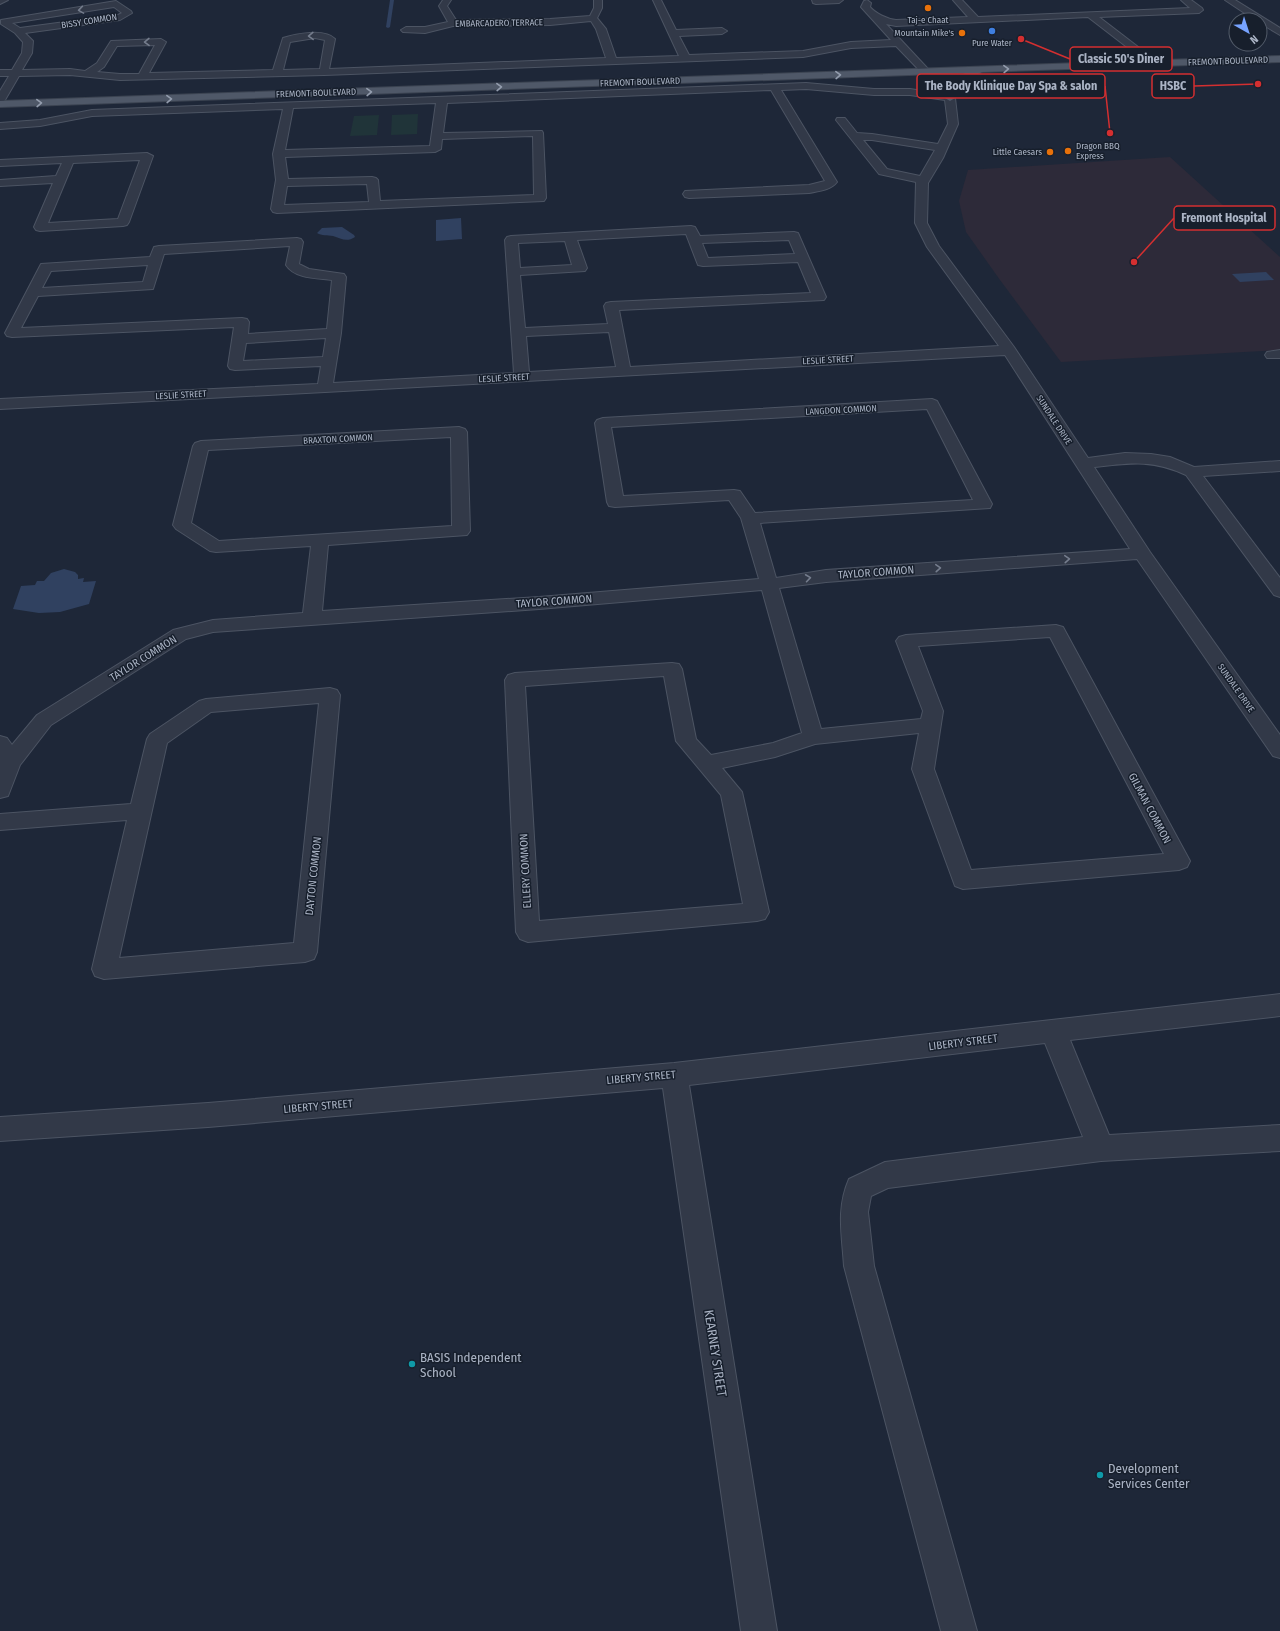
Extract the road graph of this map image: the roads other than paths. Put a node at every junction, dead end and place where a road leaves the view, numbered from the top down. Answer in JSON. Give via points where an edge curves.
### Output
{"nodes":[{"id":1,"x":4,"y":0,"type":"edge"},
{"id":2,"x":447,"y":0,"type":"edge"},
{"id":3,"x":598,"y":0,"type":"edge"},
{"id":4,"x":657,"y":0,"type":"edge"},
{"id":5,"x":839,"y":0,"type":"edge"},
{"id":6,"x":957,"y":0,"type":"edge"},
{"id":7,"x":1185,"y":0,"type":"edge"},
{"id":8,"x":1229,"y":0,"type":"edge"},
{"id":9,"x":0,"y":1,"type":"edge"},
{"id":10,"x":816,"y":1,"type":"dead end"},
{"id":11,"x":869,"y":5,"type":"edge"},
{"id":12,"x":887,"y":12,"type":"dead end"},
{"id":13,"x":1089,"y":14,"type":"junction"},
{"id":14,"x":592,"y":18,"type":"junction"},
{"id":15,"x":975,"y":19,"type":"junction"},
{"id":16,"x":2,"y":21,"type":"edge"},
{"id":17,"x":453,"y":23,"type":"junction"},
{"id":18,"x":896,"y":23,"type":"junction"},
{"id":19,"x":406,"y":30,"type":"dead end"},
{"id":20,"x":18,"y":31,"type":"junction"},
{"id":21,"x":722,"y":31,"type":"dead end"},
{"id":22,"x":1280,"y":32,"type":"edge"},
{"id":23,"x":673,"y":33,"type":"junction"},
{"id":24,"x":905,"y":34,"type":"dead end"},
{"id":25,"x":898,"y":43,"type":"junction"},
{"id":26,"x":1124,"y":52,"type":"dead end"},
{"id":27,"x":1143,"y":52,"type":"joint"},
{"id":28,"x":685,"y":58,"type":"junction"},
{"id":29,"x":914,"y":58,"type":"junction"},
{"id":30,"x":898,"y":59,"type":"dead end"},
{"id":31,"x":1280,"y":59,"type":"edge"},
{"id":32,"x":931,"y":60,"type":"joint"},
{"id":33,"x":612,"y":61,"type":"junction"},
{"id":34,"x":811,"y":62,"type":"dead end"},
{"id":35,"x":979,"y":70,"type":"junction"},
{"id":36,"x":17,"y":72,"type":"junction"},
{"id":37,"x":324,"y":72,"type":"junction"},
{"id":38,"x":933,"y":72,"type":"junction"},
{"id":39,"x":0,"y":73,"type":"edge"},
{"id":40,"x":88,"y":73,"type":"junction"},
{"id":41,"x":277,"y":73,"type":"junction"},
{"id":42,"x":143,"y":76,"type":"junction"},
{"id":43,"x":256,"y":84,"type":"dead end"},
{"id":44,"x":774,"y":87,"type":"junction"},
{"id":45,"x":4,"y":95,"type":"edge"},
{"id":46,"x":950,"y":98,"type":"junction"},
{"id":47,"x":442,"y":100,"type":"junction"},
{"id":48,"x":0,"y":104,"type":"edge"},
{"id":49,"x":289,"y":105,"type":"junction"},
{"id":50,"x":841,"y":120,"type":"dead end"},
{"id":51,"x":0,"y":126,"type":"edge"},
{"id":52,"x":437,"y":136,"type":"junction"},
{"id":53,"x":854,"y":136,"type":"junction"},
{"id":54,"x":942,"y":148,"type":"junction"},
{"id":55,"x":279,"y":154,"type":"junction"},
{"id":56,"x":69,"y":160,"type":"junction"},
{"id":57,"x":0,"y":164,"type":"edge"},
{"id":58,"x":61,"y":179,"type":"junction"},
{"id":59,"x":924,"y":180,"type":"junction"},
{"id":60,"x":0,"y":182,"type":"edge"},
{"id":61,"x":282,"y":183,"type":"junction"},
{"id":62,"x":689,"y":194,"type":"dead end"},
{"id":63,"x":375,"y":205,"type":"junction"},
{"id":64,"x":570,"y":237,"type":"junction"},
{"id":65,"x":694,"y":240,"type":"junction"},
{"id":66,"x":803,"y":258,"type":"junction"},
{"id":67,"x":156,"y":261,"type":"junction"},
{"id":68,"x":513,"y":272,"type":"junction"},
{"id":69,"x":34,"y":292,"type":"junction"},
{"id":70,"x":615,"y":328,"type":"junction"},
{"id":71,"x":519,"y":332,"type":"junction"},
{"id":72,"x":334,"y":333,"type":"junction"},
{"id":73,"x":240,"y":339,"type":"junction"},
{"id":74,"x":1009,"y":350,"type":"junction"},
{"id":75,"x":329,"y":361,"type":"junction"},
{"id":76,"x":235,"y":366,"type":"junction"},
{"id":77,"x":624,"y":371,"type":"junction"},
{"id":78,"x":522,"y":376,"type":"junction"},
{"id":79,"x":325,"y":388,"type":"junction"},
{"id":80,"x":229,"y":392,"type":"junction"},
{"id":81,"x":0,"y":404,"type":"edge"},
{"id":82,"x":1082,"y":463,"type":"junction"},
{"id":83,"x":1280,"y":466,"type":"edge"},
{"id":84,"x":1192,"y":472,"type":"junction"},
{"id":85,"x":750,"y":518,"type":"junction"},
{"id":86,"x":320,"y":540,"type":"junction"},
{"id":87,"x":1142,"y":553,"type":"junction"},
{"id":88,"x":770,"y":584,"type":"junction"},
{"id":89,"x":1280,"y":591,"type":"edge"},
{"id":90,"x":312,"y":618,"type":"junction"},
{"id":91,"x":931,"y":725,"type":"junction"},
{"id":92,"x":813,"y":736,"type":"junction"},
{"id":93,"x":0,"y":743,"type":"edge"},
{"id":94,"x":1280,"y":751,"type":"edge"},
{"id":95,"x":10,"y":762,"type":"junction"},
{"id":96,"x":706,"y":764,"type":"junction"},
{"id":97,"x":0,"y":790,"type":"edge"},
{"id":98,"x":140,"y":812,"type":"junction"},
{"id":99,"x":0,"y":822,"type":"edge"},
{"id":100,"x":1280,"y":1005,"type":"edge"},
{"id":101,"x":1053,"y":1031,"type":"junction"},
{"id":102,"x":674,"y":1075,"type":"junction"},
{"id":103,"x":0,"y":1129,"type":"edge"},
{"id":104,"x":1280,"y":1138,"type":"edge"},
{"id":105,"x":1101,"y":1148,"type":"junction"},
{"id":106,"x":759,"y":1631,"type":"edge"},
{"id":107,"x":959,"y":1631,"type":"edge"}],
"edges":[{"from":1,"to":9,"type":"street"},
{"from":2,"to":17,"type":"street","via":[[443,6]]},
{"from":3,"to":14,"type":"street","via":[[598,8]]},
{"from":4,"to":23,"type":"street","via":[[670,18]]},
{"from":5,"to":10,"type":"street"},
{"from":6,"to":15,"type":"street"},
{"from":7,"to":13,"type":"street","via":[[1199,10]]},
{"from":8,"to":22,"type":"street"},
{"from":11,"to":18,"type":"street","via":[[889,22]]},
{"from":11,"to":25,"type":"street"},
{"from":12,"to":18,"type":"street"},
{"from":13,"to":15,"type":"street"},
{"from":13,"to":27,"type":"street"},
{"from":14,"to":17,"type":"street","name":"EMBARCADERO TERRACE","via":[[550,22]]},
{"from":14,"to":33,"type":"street","via":[[601,29]]},
{"from":15,"to":18,"type":"street"},
{"from":16,"to":20,"type":"street"},
{"from":20,"to":16,"type":"street","name":"BISSY COMMON","one_way":true,"via":[[120,17],[128,12],[116,4]]},
{"from":17,"to":19,"type":"street","name":"EMBARCADERO TERRACE","via":[[424,30]]},
{"from":18,"to":24,"type":"street"},
{"from":20,"to":36,"type":"street","via":[[28,41],[27,53]]},
{"from":21,"to":23,"type":"street"},
{"from":23,"to":28,"type":"street"},
{"from":25,"to":28,"type":"street","name":"FREMONT BOULEVARD","via":[[851,45],[803,54]]},
{"from":25,"to":29,"type":"street"},
{"from":26,"to":27,"type":"main road"},
{"from":28,"to":33,"type":"street","name":"FREMONT BOULEVARD"},
{"from":29,"to":30,"type":"main road"},
{"from":29,"to":32,"type":"main road"},
{"from":29,"to":38,"type":"street"},
{"from":35,"to":31,"type":"main road","name":"FREMONT BOULEVARD","one_way":true},
{"from":32,"to":38,"type":"street"},
{"from":33,"to":37,"type":"street","name":"FREMONT BOULEVARD"},
{"from":34,"to":43,"type":"main road","name":"FREMONT BOULEVARD"},
{"from":35,"to":38,"type":"main road","name":"FREMONT BOULEVARD"},
{"from":35,"to":46,"type":"main road","via":[[958,80]]},
{"from":36,"to":39,"type":"street","name":"FREMONT BOULEVARD"},
{"from":36,"to":40,"type":"street","name":"FREMONT BOULEVARD"},
{"from":36,"to":45,"type":"street"},
{"from":37,"to":41,"type":"street","name":"FREMONT BOULEVARD"},
{"from":37,"to":41,"type":"street","one_way":true,"via":[[330,39],[311,36],[286,40]]},
{"from":38,"to":46,"type":"street"},
{"from":48,"to":38,"type":"main road","name":"FREMONT BOULEVARD","one_way":true},
{"from":40,"to":42,"type":"street","name":"FREMONT BOULEVARD","via":[[120,77]]},
{"from":42,"to":40,"type":"street","one_way":true,"via":[[161,42],[114,43],[101,65]]},
{"from":41,"to":42,"type":"street","name":"FREMONT BOULEVARD"},
{"from":44,"to":46,"type":"street","name":"FREMONT BOULEVARD","via":[[819,86],[874,92],[910,92]]},
{"from":44,"to":47,"type":"street","name":"FREMONT BOULEVARD"},
{"from":44,"to":62,"type":"street","via":[[831,182],[810,189]]},
{"from":46,"to":54,"type":"street","name":"SUNDALE DRIVE","via":[[953,127]]},
{"from":47,"to":49,"type":"street","name":"FREMONT BOULEVARD"},
{"from":47,"to":52,"type":"street"},
{"from":49,"to":51,"type":"street","name":"FREMONT BOULEVARD","via":[[92,113],[40,123]]},
{"from":49,"to":55,"type":"street"},
{"from":50,"to":53,"type":"street"},
{"from":52,"to":55,"type":"street","via":[[435,149]]},
{"from":52,"to":63,"type":"street","via":[[538,132],[540,198]]},
{"from":53,"to":54,"type":"street"},
{"from":53,"to":59,"type":"street","via":[[883,172]]},
{"from":54,"to":59,"type":"street","name":"SUNDALE DRIVE"},
{"from":55,"to":61,"type":"street"},
{"from":56,"to":57,"type":"street"},
{"from":56,"to":58,"type":"street"},
{"from":56,"to":58,"type":"street","via":[[148,156],[123,222],[40,227]]},
{"from":58,"to":60,"type":"street"},
{"from":59,"to":74,"type":"street","name":"SUNDALE DRIVE","via":[[921,223],[933,247]]},
{"from":61,"to":63,"type":"street","via":[[372,180]]},
{"from":61,"to":63,"type":"street","via":[[277,209]]},
{"from":64,"to":65,"type":"street","via":[[691,230]]},
{"from":64,"to":68,"type":"street","via":[[510,240]]},
{"from":64,"to":68,"type":"street","via":[[580,268]]},
{"from":65,"to":66,"type":"street","via":[[703,262]]},
{"from":65,"to":66,"type":"street","via":[[794,236]]},
{"from":66,"to":70,"type":"street","via":[[819,297],[611,306]]},
{"from":67,"to":69,"type":"street","via":[[46,267]]},
{"from":67,"to":69,"type":"street","via":[[148,286]]},
{"from":67,"to":72,"type":"street","via":[[160,250],[297,242],[292,265],[298,270],[339,278]]},
{"from":68,"to":71,"type":"street"},
{"from":69,"to":73,"type":"street","via":[[12,333],[242,322]]},
{"from":70,"to":71,"type":"street"},
{"from":70,"to":77,"type":"street"},
{"from":71,"to":78,"type":"street"},
{"from":72,"to":73,"type":"street"},
{"from":72,"to":75,"type":"street"},
{"from":73,"to":76,"type":"street"},
{"from":74,"to":77,"type":"street","name":"LESLIE STREET"},
{"from":74,"to":82,"type":"street","name":"SUNDALE DRIVE"},
{"from":75,"to":76,"type":"street"},
{"from":75,"to":79,"type":"street"},
{"from":76,"to":80,"type":"street"},
{"from":77,"to":78,"type":"street","name":"LESLIE STREET"},
{"from":78,"to":79,"type":"street","name":"LESLIE STREET"},
{"from":79,"to":80,"type":"street","name":"LESLIE STREET"},
{"from":80,"to":81,"type":"street","name":"LESLIE STREET"},
{"from":82,"to":84,"type":"street","via":[[1149,458],[1177,464]]},
{"from":82,"to":87,"type":"street","name":"SUNDALE DRIVE"},
{"from":83,"to":84,"type":"street"},
{"from":84,"to":89,"type":"street"},
{"from":85,"to":85,"type":"street","name":"LANGDON COMMON","via":[[734,495],[616,502],[603,423],[932,404],[984,504]]},
{"from":85,"to":88,"type":"street"},
{"from":86,"to":86,"type":"street","name":"BRAXTON COMMON","via":[[461,531],[459,432],[202,446],[182,525],[216,547]]},
{"from":86,"to":90,"type":"street"},
{"from":88,"to":87,"type":"street","name":"TAYLOR COMMON","one_way":true,"via":[[826,576]]},
{"from":87,"to":94,"type":"street","name":"SUNDALE DRIVE"},
{"from":88,"to":90,"type":"street","name":"TAYLOR COMMON"},
{"from":88,"to":92,"type":"street"},
{"from":90,"to":95,"type":"street","name":"TAYLOR COMMON","via":[[213,626],[180,634],[44,720]]},
{"from":91,"to":91,"type":"street","name":"GILMAN COMMON","via":[[923,769],[963,880],[1178,861],[1056,632],[906,641],[934,711]]},
{"from":91,"to":92,"type":"street"},
{"from":92,"to":96,"type":"street","via":[[775,750]]},
{"from":93,"to":95,"type":"street"},
{"from":95,"to":97,"type":"street","name":"TAYLOR COMMON"},
{"from":96,"to":96,"type":"street","name":"ELLERY COMMON","via":[[731,792],[757,912],[528,932],[515,680],[672,669],[686,741]]},
{"from":98,"to":98,"type":"street","name":"DAYTON COMMON","via":[[104,969],[305,952],[330,695],[206,706],[157,739]]},
{"from":98,"to":99,"type":"street"},
{"from":100,"to":101,"type":"street","name":"LIBERTY STREET"},
{"from":101,"to":102,"type":"street","name":"LIBERTY STREET"},
{"from":101,"to":105,"type":"street"},
{"from":102,"to":103,"type":"street","name":"LIBERTY STREET","via":[[208,1115]]},
{"from":102,"to":106,"type":"street","name":"KEARNEY STREET"},
{"from":104,"to":105,"type":"street"},
{"from":105,"to":107,"type":"street","via":[[885,1175],[859,1188],[854,1212],[859,1266]]}]}
